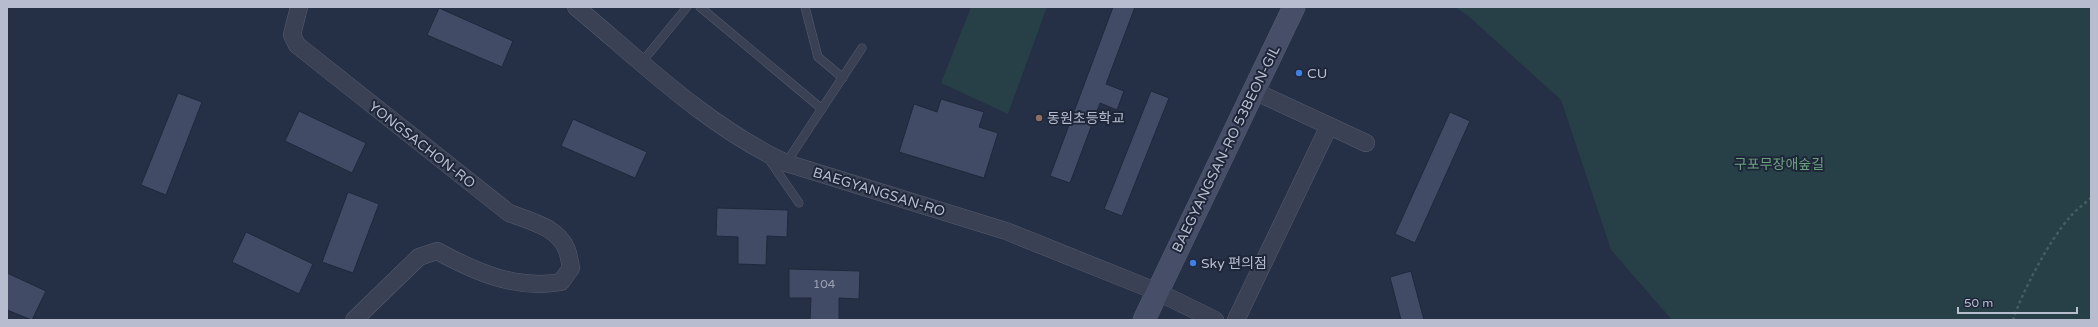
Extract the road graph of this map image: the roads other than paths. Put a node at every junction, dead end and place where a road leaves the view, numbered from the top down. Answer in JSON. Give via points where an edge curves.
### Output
{"nodes":[{"id":1,"x":299,"y":7,"type":"edge"},
{"id":2,"x":576,"y":7,"type":"edge"},
{"id":3,"x":687,"y":7,"type":"edge"},
{"id":4,"x":700,"y":7,"type":"edge"},
{"id":5,"x":805,"y":7,"type":"edge"},
{"id":6,"x":1294,"y":7,"type":"edge"},
{"id":7,"x":862,"y":48,"type":"dead end"},
{"id":8,"x":642,"y":62,"type":"junction"},
{"id":9,"x":843,"y":78,"type":"junction"},
{"id":10,"x":1254,"y":91,"type":"junction"},
{"id":11,"x":822,"y":109,"type":"junction"},
{"id":12,"x":1329,"y":126,"type":"junction"},
{"id":13,"x":1366,"y":144,"type":"dead end"},
{"id":14,"x":764,"y":152,"type":"junction"},
{"id":15,"x":786,"y":163,"type":"junction"},
{"id":16,"x":799,"y":203,"type":"dead end"},
{"id":17,"x":1158,"y":292,"type":"junction"},
{"id":18,"x":354,"y":320,"type":"edge"},
{"id":19,"x":1144,"y":320,"type":"edge"},
{"id":20,"x":1215,"y":320,"type":"edge"},
{"id":21,"x":1236,"y":320,"type":"edge"}],
"edges":[{"from":1,"to":18,"type":"street","name":"YONGSACHON-RO","via":[[292,35],[297,45],[509,213],[556,234],[567,250],[571,268],[561,282],[526,285],[498,278],[437,251],[419,257]]},
{"from":2,"to":8,"type":"street","name":"BAEGYANGSAN-RO"},
{"from":3,"to":8,"type":"lane"},
{"from":4,"to":11,"type":"lane"},
{"from":5,"to":9,"type":"lane","via":[[818,57]]},
{"from":6,"to":10,"type":"street","name":"BAEGYANGSAN-RO 53BEON-GIL"},
{"from":7,"to":9,"type":"lane"},
{"from":8,"to":14,"type":"street","name":"BAEGYANGSAN-RO","via":[[721,127]]},
{"from":9,"to":11,"type":"lane"},
{"from":10,"to":12,"type":"street"},
{"from":10,"to":17,"type":"street","name":"BAEGYANGSAN-RO 53BEON-GIL"},
{"from":11,"to":15,"type":"lane"},
{"from":12,"to":13,"type":"street"},
{"from":12,"to":21,"type":"street"},
{"from":14,"to":15,"type":"street","name":"BAEGYANGSAN-RO"},
{"from":14,"to":16,"type":"lane"},
{"from":15,"to":17,"type":"street","name":"BAEGYANGSAN-RO","via":[[1006,231]]},
{"from":17,"to":19,"type":"street","name":"BAEGYANGSAN-RO 53BEON-GIL"},
{"from":17,"to":20,"type":"street","name":"BAEGYANGSAN-RO"}]}
